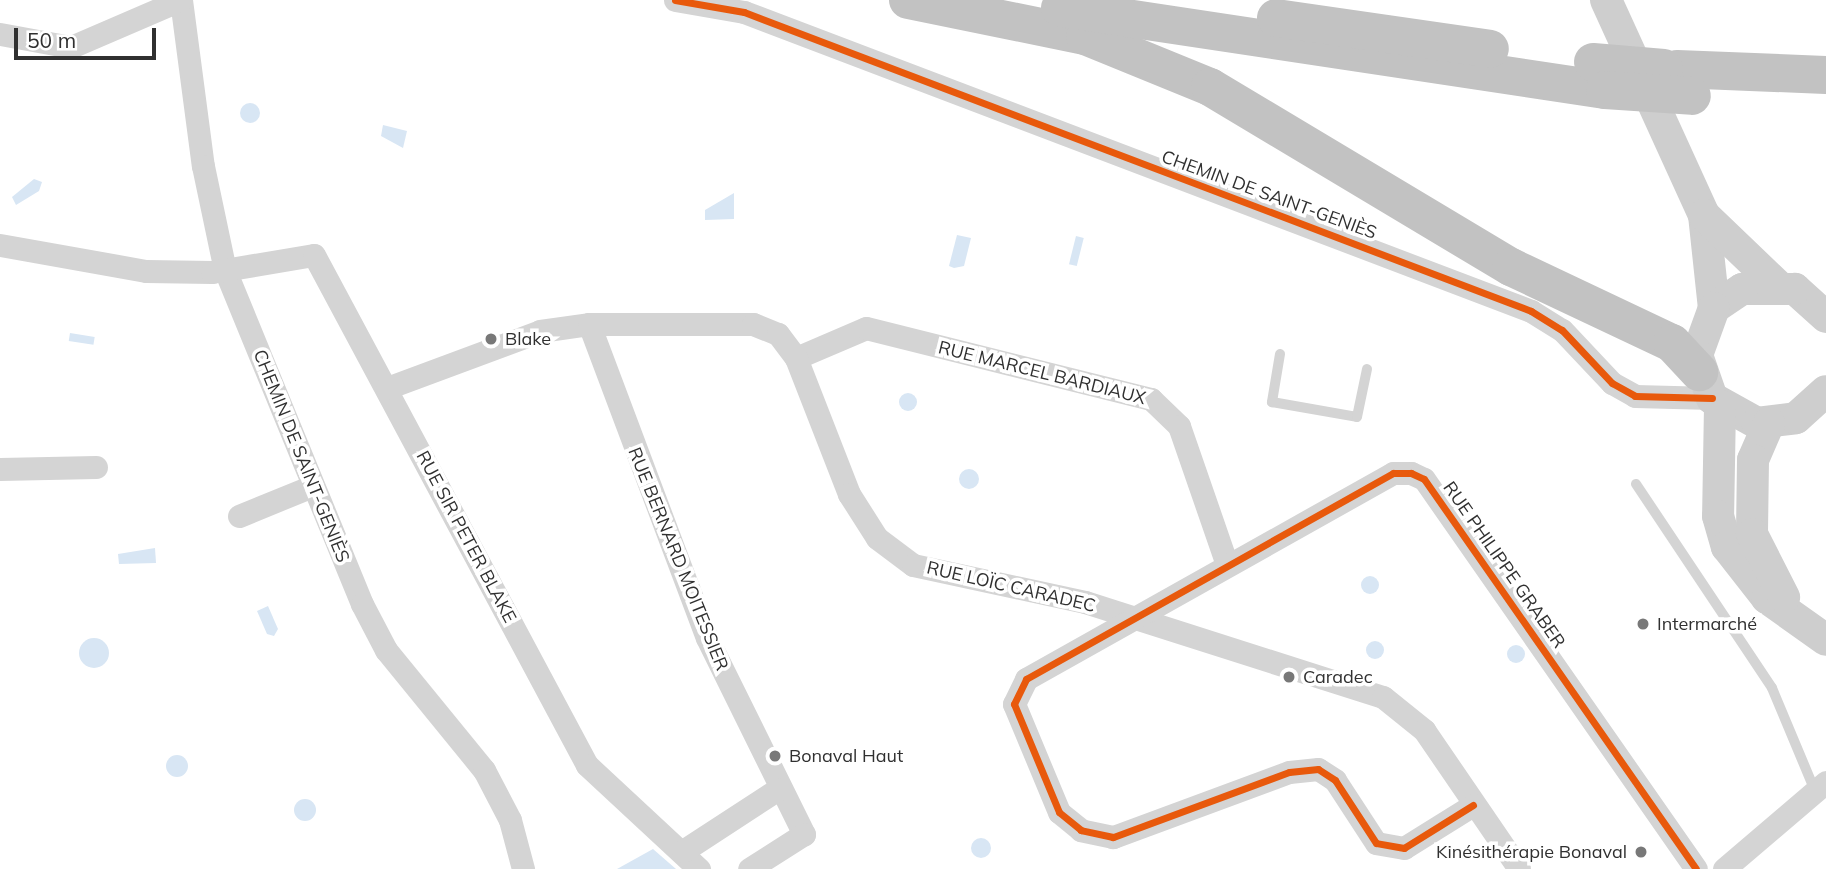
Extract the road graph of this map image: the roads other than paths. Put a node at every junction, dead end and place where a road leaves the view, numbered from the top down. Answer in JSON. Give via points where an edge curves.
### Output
{"nodes":[{"id":1,"x":180,"y":0,"type":"edge"},
{"id":2,"x":675,"y":0,"type":"edge"},
{"id":3,"x":908,"y":0,"type":"edge"},
{"id":4,"x":1010,"y":0,"type":"edge"},
{"id":5,"x":1170,"y":0,"type":"edge"},
{"id":6,"x":1606,"y":0,"type":"edge"},
{"id":7,"x":0,"y":34,"type":"edge"},
{"id":8,"x":1826,"y":75,"type":"edge"},
{"id":9,"x":1599,"y":76,"type":"junction"},
{"id":10,"x":1684,"y":83,"type":"junction"},
{"id":11,"x":1826,"y":101,"type":"edge"},
{"id":12,"x":1704,"y":215,"type":"junction"},
{"id":13,"x":0,"y":245,"type":"edge"},
{"id":14,"x":225,"y":270,"type":"junction"},
{"id":15,"x":1777,"y":285,"type":"junction"},
{"id":16,"x":1714,"y":308,"type":"junction"},
{"id":17,"x":1826,"y":317,"type":"edge"},
{"id":18,"x":589,"y":324,"type":"junction"},
{"id":19,"x":1280,"y":354,"type":"dead end"},
{"id":20,"x":796,"y":358,"type":"junction"},
{"id":21,"x":1367,"y":369,"type":"dead end"},
{"id":22,"x":387,"y":388,"type":"junction"},
{"id":23,"x":1711,"y":392,"type":"junction"},
{"id":24,"x":1820,"y":405,"type":"edge"},
{"id":25,"x":1769,"y":423,"type":"junction"},
{"id":26,"x":96,"y":467,"type":"dead end"},
{"id":27,"x":0,"y":469,"type":"edge"},
{"id":28,"x":1636,"y":484,"type":"dead end"},
{"id":29,"x":312,"y":486,"type":"junction"},
{"id":30,"x":239,"y":516,"type":"dead end"},
{"id":31,"x":1227,"y":565,"type":"junction"},
{"id":32,"x":1136,"y":617,"type":"junction"},
{"id":33,"x":1798,"y":619,"type":"junction"},
{"id":34,"x":1826,"y":640,"type":"edge"},
{"id":35,"x":1821,"y":786,"type":"edge"},
{"id":36,"x":778,"y":789,"type":"junction"},
{"id":37,"x":1473,"y":805,"type":"junction"},
{"id":38,"x":683,"y":851,"type":"junction"},
{"id":39,"x":523,"y":869,"type":"edge"},
{"id":40,"x":699,"y":869,"type":"edge"},
{"id":41,"x":748,"y":869,"type":"edge"},
{"id":42,"x":1519,"y":869,"type":"edge"},
{"id":43,"x":1696,"y":869,"type":"edge"},
{"id":44,"x":1724,"y":869,"type":"edge"}],
"edges":[{"from":1,"to":7,"type":"street","via":[[71,47]]},
{"from":1,"to":14,"type":"street","name":"CHEMIN DE SAINT-GENIÈS","via":[[203,166]]},
{"from":2,"to":23,"type":"street","name":"CHEMIN DE SAINT-GENIÈS","via":[[744,12],[1475,290],[1551,322],[1612,383],[1635,396]]},
{"from":3,"to":23,"type":"highway","via":[[1085,36],[1198,81],[1511,267],[1672,343]]},
{"from":4,"to":9,"type":"highway"},
{"from":5,"to":9,"type":"highway"},
{"from":6,"to":12,"type":"street"},
{"from":8,"to":10,"type":"highway"},
{"from":9,"to":10,"type":"highway","bridge":true},
{"from":10,"to":11,"type":"highway"},
{"from":12,"to":15,"type":"street"},
{"from":12,"to":16,"type":"street"},
{"from":13,"to":14,"type":"street","via":[[146,271]]},
{"from":14,"to":22,"type":"street","name":"RUE SIR PETER BLAKE","via":[[314,255]]},
{"from":14,"to":29,"type":"street","name":"CHEMIN DE SAINT-GENIÈS"},
{"from":15,"to":16,"type":"street","via":[[1742,289]]},
{"from":15,"to":17,"type":"street","via":[[1811,299]]},
{"from":16,"to":23,"type":"street","via":[[1699,338]]},
{"from":18,"to":20,"type":"street","name":"RUE LOÏC CARADEC","via":[[753,324],[778,334]]},
{"from":18,"to":22,"type":"street","name":"RUE LOÏC CARADEC","via":[[540,331]]},
{"from":18,"to":36,"type":"street","name":"RUE BERNARD MOITESSIER","via":[[706,638]]},
{"from":19,"to":21,"type":"lane","via":[[1272,402],[1357,417]]},
{"from":20,"to":31,"type":"street","name":"RUE MARCEL BARDIAUX","via":[[866,328],[1151,400],[1179,426]]},
{"from":20,"to":32,"type":"street","name":"RUE LOÏC CARADEC","via":[[849,494],[877,538],[913,565]]},
{"from":22,"to":38,"type":"street","name":"RUE SIR PETER BLAKE","via":[[587,765]]},
{"from":23,"to":25,"type":"street","via":[[1737,417]]},
{"from":23,"to":33,"type":"street","via":[[1718,516],[1727,547],[1767,598]]},
{"from":24,"to":25,"type":"street"},
{"from":25,"to":33,"type":"street","via":[[1753,460],[1752,534],[1764,567]]},
{"from":26,"to":27,"type":"street"},
{"from":28,"to":35,"type":"lane","via":[[1772,688]]},
{"from":29,"to":30,"type":"street"},
{"from":29,"to":39,"type":"street","name":"CHEMIN DE SAINT-GENIÈS","via":[[386,650],[484,771],[510,820]]},
{"from":31,"to":32,"type":"street","name":"RUE PHILIPPE GRABER"},
{"from":31,"to":43,"type":"street","name":"RUE PHILIPPE GRABER","via":[[1393,473],[1424,479]]},
{"from":32,"to":37,"type":"street","name":"RUE LOÏC CARADEC","via":[[1383,697],[1424,730]]},
{"from":32,"to":37,"type":"street","name":"RUE PHILIPPE GRABER","via":[[1026,679],[1014,704],[1059,812],[1081,830],[1113,837],[1289,772],[1318,769],[1335,780],[1376,843],[1404,848]]},
{"from":33,"to":34,"type":"street"},
{"from":35,"to":44,"type":"street"},
{"from":36,"to":38,"type":"street"},
{"from":36,"to":41,"type":"street","name":"RUE BERNARD MOITESSIER","via":[[804,834]]},
{"from":37,"to":42,"type":"street","name":"RUE LOÏC CARADEC"},
{"from":38,"to":40,"type":"street","name":"RUE SIR PETER BLAKE"}]}
